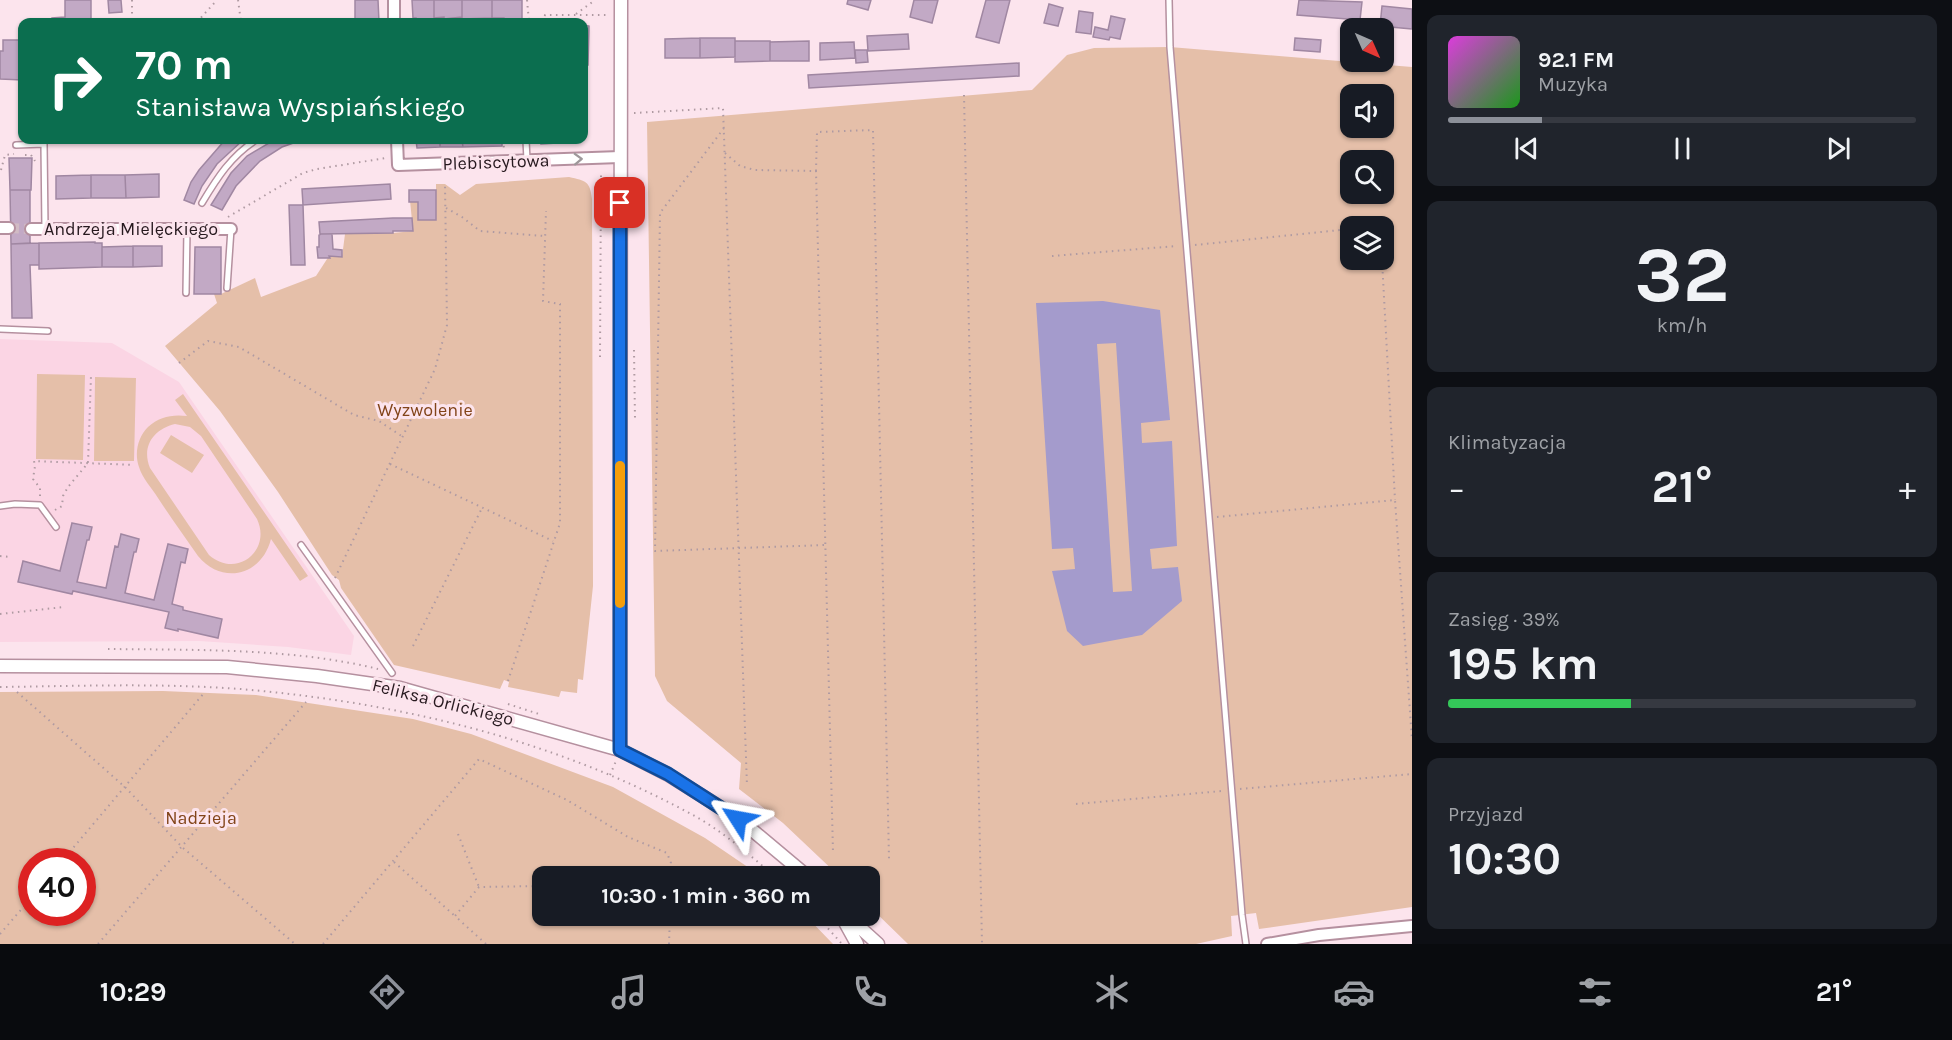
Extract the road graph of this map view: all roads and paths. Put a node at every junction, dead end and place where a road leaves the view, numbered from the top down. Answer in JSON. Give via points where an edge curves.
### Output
{"nodes":[{"id":1,"x":132,"y":0,"type":"edge"},
{"id":2,"x":217,"y":0,"type":"edge"},
{"id":3,"x":238,"y":0,"type":"edge"},
{"id":4,"x":394,"y":0,"type":"edge"},
{"id":5,"x":527,"y":0,"type":"edge"},
{"id":6,"x":596,"y":0,"type":"edge"},
{"id":7,"x":621,"y":0,"type":"edge"},
{"id":8,"x":1169,"y":0,"type":"edge"},
{"id":9,"x":575,"y":15,"type":"junction"},
{"id":10,"x":608,"y":15,"type":"dead end"},
{"id":11,"x":132,"y":18,"type":"edge"},
{"id":12,"x":201,"y":18,"type":"edge"},
{"id":13,"x":240,"y":18,"type":"edge"},
{"id":14,"x":394,"y":18,"type":"edge"},
{"id":15,"x":529,"y":18,"type":"edge"},
{"id":16,"x":545,"y":18,"type":"edge"},
{"id":17,"x":964,"y":95,"type":"dead end"},
{"id":18,"x":629,"y":114,"type":"dead end"},
{"id":19,"x":724,"y":128,"type":"junction"},
{"id":20,"x":251,"y":144,"type":"edge"},
{"id":21,"x":394,"y":144,"type":"edge"},
{"id":22,"x":397,"y":144,"type":"edge"},
{"id":23,"x":503,"y":144,"type":"edge"},
{"id":24,"x":526,"y":144,"type":"edge"},
{"id":25,"x":16,"y":145,"type":"dead end"},
{"id":26,"x":504,"y":150,"type":"dead end"},
{"id":27,"x":725,"y":153,"type":"junction"},
{"id":28,"x":16,"y":154,"type":"dead end"},
{"id":29,"x":23,"y":154,"type":"dead end"},
{"id":30,"x":621,"y":157,"type":"junction"},
{"id":31,"x":527,"y":160,"type":"junction"},
{"id":32,"x":35,"y":162,"type":"dead end"},
{"id":33,"x":1,"y":170,"type":"edge"},
{"id":34,"x":816,"y":171,"type":"junction"},
{"id":35,"x":601,"y":174,"type":"dead end"},
{"id":36,"x":202,"y":203,"type":"dead end"},
{"id":37,"x":546,"y":211,"type":"dead end"},
{"id":38,"x":227,"y":217,"type":"dead end"},
{"id":39,"x":31,"y":229,"type":"tunnel mouth"},
{"id":40,"x":45,"y":229,"type":"junction"},
{"id":41,"x":231,"y":229,"type":"joint"},
{"id":42,"x":187,"y":230,"type":"junction"},
{"id":43,"x":1340,"y":230,"type":"edge"},
{"id":44,"x":545,"y":236,"type":"junction"},
{"id":45,"x":1187,"y":246,"type":"junction"},
{"id":46,"x":1052,"y":256,"type":"dead end"},
{"id":47,"x":1383,"y":270,"type":"edge"},
{"id":48,"x":227,"y":288,"type":"dead end"},
{"id":49,"x":186,"y":293,"type":"dead end"},
{"id":50,"x":0,"y":329,"type":"edge"},
{"id":51,"x":48,"y":331,"type":"dead end"},
{"id":52,"x":600,"y":357,"type":"dead end"},
{"id":53,"x":179,"y":363,"type":"dead end"},
{"id":54,"x":91,"y":376,"type":"dead end"},
{"id":55,"x":403,"y":437,"type":"junction"},
{"id":56,"x":88,"y":463,"type":"junction"},
{"id":57,"x":390,"y":464,"type":"junction"},
{"id":58,"x":134,"y":465,"type":"dead end"},
{"id":59,"x":1395,"y":500,"type":"junction"},
{"id":60,"x":40,"y":505,"type":"junction"},
{"id":61,"x":0,"y":506,"type":"edge"},
{"id":62,"x":482,"y":508,"type":"junction"},
{"id":63,"x":47,"y":515,"type":"junction"},
{"id":64,"x":1209,"y":518,"type":"junction"},
{"id":65,"x":56,"y":527,"type":"dead end"},
{"id":66,"x":553,"y":541,"type":"junction"},
{"id":67,"x":301,"y":545,"type":"dead end"},
{"id":68,"x":825,"y":545,"type":"junction"},
{"id":69,"x":739,"y":547,"type":"junction"},
{"id":70,"x":0,"y":556,"type":"edge"},
{"id":71,"x":10,"y":557,"type":"dead end"},
{"id":72,"x":336,"y":578,"type":"dead end"},
{"id":73,"x":64,"y":607,"type":"dead end"},
{"id":74,"x":0,"y":614,"type":"edge"},
{"id":75,"x":413,"y":646,"type":"dead end"},
{"id":76,"x":108,"y":649,"type":"dead end"},
{"id":77,"x":0,"y":666,"type":"edge"},
{"id":78,"x":392,"y":673,"type":"joint"},
{"id":79,"x":507,"y":681,"type":"dead end"},
{"id":80,"x":0,"y":687,"type":"edge"},
{"id":81,"x":17,"y":692,"type":"dead end"},
{"id":82,"x":204,"y":693,"type":"dead end"},
{"id":83,"x":306,"y":702,"type":"dead end"},
{"id":84,"x":1412,"y":740,"type":"edge"},
{"id":85,"x":620,"y":750,"type":"junction"},
{"id":86,"x":1412,"y":774,"type":"edge"},
{"id":87,"x":747,"y":786,"type":"dead end"},
{"id":88,"x":125,"y":787,"type":"junction"},
{"id":89,"x":1232,"y":790,"type":"junction"},
{"id":90,"x":1076,"y":804,"type":"dead end"},
{"id":91,"x":458,"y":834,"type":"dead end"},
{"id":92,"x":182,"y":847,"type":"junction"},
{"id":93,"x":73,"y":848,"type":"edge"},
{"id":94,"x":832,"y":852,"type":"dead end"},
{"id":95,"x":889,"y":859,"type":"dead end"},
{"id":96,"x":394,"y":862,"type":"junction"},
{"id":97,"x":671,"y":866,"type":"edge"},
{"id":98,"x":762,"y":866,"type":"edge"},
{"id":99,"x":803,"y":866,"type":"edge"},
{"id":100,"x":532,"y":886,"type":"edge"},
{"id":101,"x":480,"y":887,"type":"junction"},
{"id":102,"x":18,"y":913,"type":"edge"},
{"id":103,"x":455,"y":916,"type":"junction"},
{"id":104,"x":670,"y":926,"type":"edge"},
{"id":105,"x":826,"y":926,"type":"edge"},
{"id":106,"x":847,"y":926,"type":"edge"},
{"id":107,"x":858,"y":926,"type":"edge"},
{"id":108,"x":1412,"y":926,"type":"edge"},
{"id":109,"x":0,"y":934,"type":"edge"},
{"id":110,"x":98,"y":944,"type":"edge"},
{"id":111,"x":295,"y":944,"type":"edge"},
{"id":112,"x":323,"y":944,"type":"edge"},
{"id":113,"x":486,"y":944,"type":"edge"},
{"id":114,"x":669,"y":944,"type":"edge"},
{"id":115,"x":842,"y":944,"type":"edge"},
{"id":116,"x":857,"y":944,"type":"edge"},
{"id":117,"x":878,"y":944,"type":"edge"},
{"id":118,"x":982,"y":944,"type":"edge"},
{"id":119,"x":1246,"y":944,"type":"edge"},
{"id":120,"x":1267,"y":944,"type":"edge"}],
"edges":[{"from":1,"to":11,"type":"path"},
{"from":2,"to":12,"type":"path"},
{"from":3,"to":13,"type":"path"},
{"from":4,"to":14,"type":"street"},
{"from":5,"to":15,"type":"path"},
{"from":6,"to":9,"type":"path"},
{"from":7,"to":30,"type":"street"},
{"from":8,"to":45,"type":"lane"},
{"from":9,"to":10,"type":"path"},
{"from":9,"to":16,"type":"path"},
{"from":17,"to":118,"type":"path"},
{"from":18,"to":19,"type":"path","via":[[723,108]]},
{"from":19,"to":27,"type":"path"},
{"from":19,"to":69,"type":"path","via":[[660,213],[656,551]]},
{"from":20,"to":36,"type":"lane","via":[[230,161]]},
{"from":21,"to":38,"type":"path","via":[[388,158],[303,173]]},
{"from":22,"to":31,"type":"street","name":"Plebiscytowa","via":[[398,165]]},
{"from":23,"to":26,"type":"path"},
{"from":24,"to":31,"type":"lane"},
{"from":25,"to":40,"type":"lane","via":[[44,144]]},
{"from":27,"to":34,"type":"path","via":[[740,166],[755,170]]},
{"from":27,"to":69,"type":"path"},
{"from":28,"to":33,"type":"path","via":[[5,155]]},
{"from":29,"to":32,"type":"path","via":[[31,155]]},
{"from":31,"to":30,"type":"street","name":"Plebiscytowa","one_way":true},
{"from":30,"to":85,"type":"street"},
{"from":34,"to":68,"type":"path"},
{"from":34,"to":95,"type":"path","via":[[817,132],[873,130]]},
{"from":35,"to":52,"type":"path"},
{"from":37,"to":44,"type":"path"},
{"from":39,"to":40,"type":"street","name":"Andrzeja Mielęckiego"},
{"from":40,"to":42,"type":"street","name":"Andrzeja Mielęckiego"},
{"from":41,"to":42,"type":"street","name":"Andrzeja Mielęckiego"},
{"from":41,"to":48,"type":"lane"},
{"from":42,"to":49,"type":"lane"},
{"from":43,"to":45,"type":"path"},
{"from":44,"to":55,"type":"path","via":[[480,231],[447,209],[445,184],[447,325],[435,369]]},
{"from":44,"to":66,"type":"path","via":[[543,301],[560,304],[560,523]]},
{"from":45,"to":46,"type":"path"},
{"from":45,"to":64,"type":"lane"},
{"from":47,"to":59,"type":"path"},
{"from":50,"to":51,"type":"lane"},
{"from":53,"to":55,"type":"path","via":[[208,340],[239,347],[354,415],[379,422]]},
{"from":54,"to":56,"type":"path"},
{"from":55,"to":57,"type":"path"},
{"from":56,"to":58,"type":"path"},
{"from":56,"to":60,"type":"path","via":[[34,462],[33,479],[40,488]]},
{"from":56,"to":63,"type":"path","via":[[68,487],[62,506]]},
{"from":57,"to":62,"type":"path"},
{"from":57,"to":72,"type":"path"},
{"from":59,"to":64,"type":"path"},
{"from":59,"to":84,"type":"path"},
{"from":60,"to":61,"type":"lane"},
{"from":60,"to":63,"type":"lane"},
{"from":62,"to":66,"type":"path"},
{"from":62,"to":75,"type":"path"},
{"from":63,"to":65,"type":"lane"},
{"from":64,"to":89,"type":"lane"},
{"from":66,"to":79,"type":"path"},
{"from":67,"to":78,"type":"lane"},
{"from":68,"to":69,"type":"path"},
{"from":68,"to":94,"type":"path"},
{"from":69,"to":87,"type":"path"},
{"from":70,"to":71,"type":"path"},
{"from":73,"to":74,"type":"path"},
{"from":76,"to":78,"type":"path","via":[[260,653],[348,662]]},
{"from":77,"to":85,"type":"street","name":"Feliksa Orlickiego","via":[[227,667],[317,676],[400,688]]},
{"from":80,"to":98,"type":"path","via":[[238,689],[350,702],[432,718],[530,745],[610,775],[692,814]]},
{"from":81,"to":88,"type":"path"},
{"from":82,"to":88,"type":"path"},
{"from":83,"to":92,"type":"path"},
{"from":85,"to":99,"type":"street","name":"Feliksa Orlickiego","via":[[668,774]]},
{"from":86,"to":89,"type":"path"},
{"from":88,"to":92,"type":"path"},
{"from":88,"to":93,"type":"path"},
{"from":89,"to":90,"type":"path"},
{"from":89,"to":119,"type":"lane"},
{"from":91,"to":101,"type":"path"},
{"from":92,"to":110,"type":"path"},
{"from":92,"to":111,"type":"path"},
{"from":96,"to":97,"type":"path","via":[[479,759],[567,800],[628,837],[667,853]]},
{"from":96,"to":103,"type":"path"},
{"from":96,"to":112,"type":"path"},
{"from":100,"to":101,"type":"path"},
{"from":101,"to":103,"type":"path"},
{"from":102,"to":109,"type":"path"},
{"from":103,"to":113,"type":"path"},
{"from":104,"to":114,"type":"path"},
{"from":105,"to":115,"type":"path"},
{"from":106,"to":116,"type":"street"},
{"from":107,"to":117,"type":"street"},
{"from":108,"to":120,"type":"street","via":[[1319,934]]}]}
